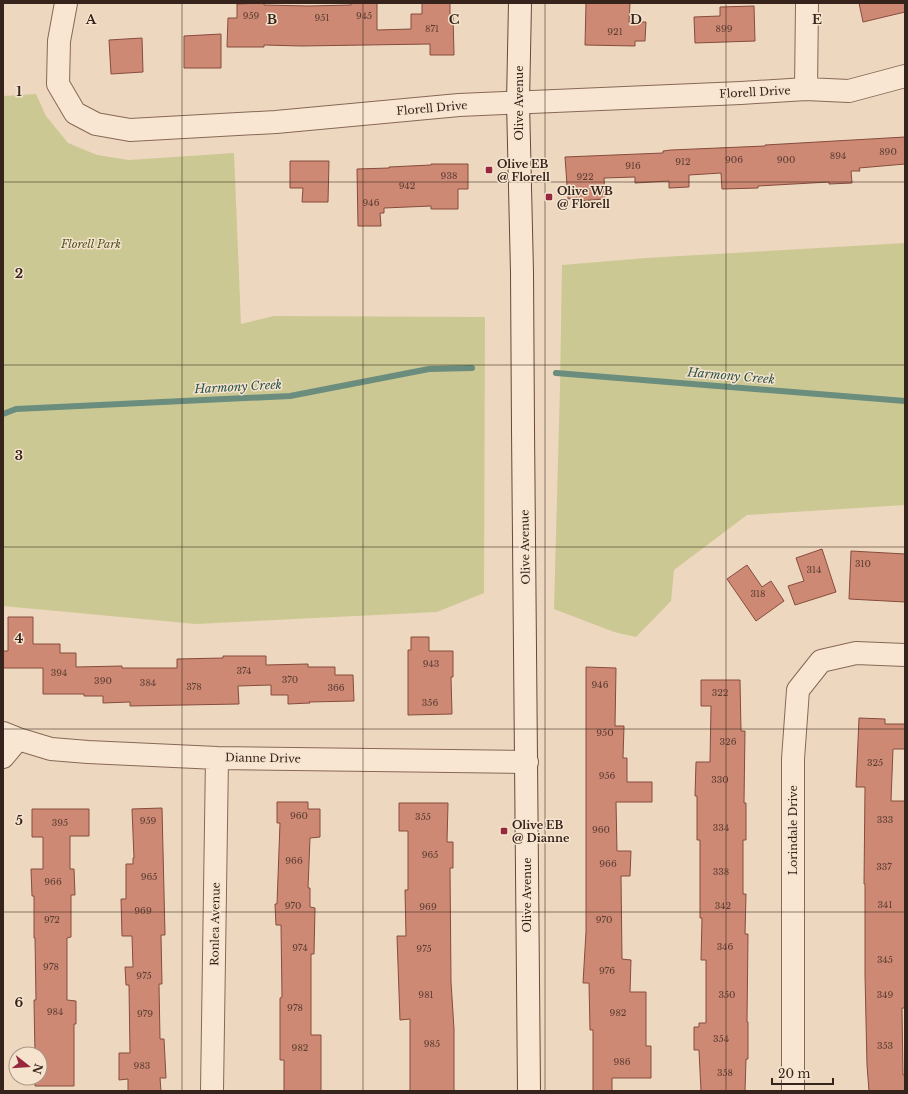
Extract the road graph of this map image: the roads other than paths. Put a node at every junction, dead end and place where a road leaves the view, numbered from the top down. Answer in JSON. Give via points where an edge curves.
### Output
{"nodes":[{"id":1,"x":66,"y":3,"type":"edge"},
{"id":2,"x":520,"y":3,"type":"edge"},
{"id":3,"x":807,"y":3,"type":"edge"},
{"id":4,"x":905,"y":76,"type":"edge"},
{"id":5,"x":806,"y":89,"type":"junction"},
{"id":6,"x":518,"y":102,"type":"junction"},
{"id":7,"x":905,"y":655,"type":"edge"},
{"id":8,"x":10,"y":736,"type":"edge"},
{"id":9,"x":3,"y":757,"type":"edge"},
{"id":10,"x":217,"y":758,"type":"junction"},
{"id":11,"x":527,"y":762,"type":"junction"},
{"id":12,"x":212,"y":1091,"type":"edge"},
{"id":13,"x":529,"y":1091,"type":"edge"},
{"id":14,"x":793,"y":1091,"type":"edge"}],
"edges":[{"from":1,"to":6,"type":"street","name":"Florell Drive","via":[[59,41],[58,84],[75,113],[96,124],[130,130],[261,123]]},
{"from":2,"to":6,"type":"street","name":"Olive Avenue"},
{"from":3,"to":5,"type":"street"},
{"from":4,"to":5,"type":"street","name":"Florell Drive","via":[[849,91]]},
{"from":5,"to":6,"type":"street","name":"Florell Drive"},
{"from":6,"to":11,"type":"street","name":"Olive Avenue"},
{"from":7,"to":14,"type":"street","name":"Lorindale Drive","via":[[856,653],[820,661],[798,690],[793,759]]},
{"from":8,"to":9,"type":"street"},
{"from":8,"to":10,"type":"street","name":"Dianne Drive","via":[[51,748],[88,752]]},
{"from":10,"to":11,"type":"street","name":"Dianne Drive"},
{"from":10,"to":12,"type":"street","name":"Ronlea Avenue"},
{"from":11,"to":13,"type":"street","name":"Olive Avenue"}]}
